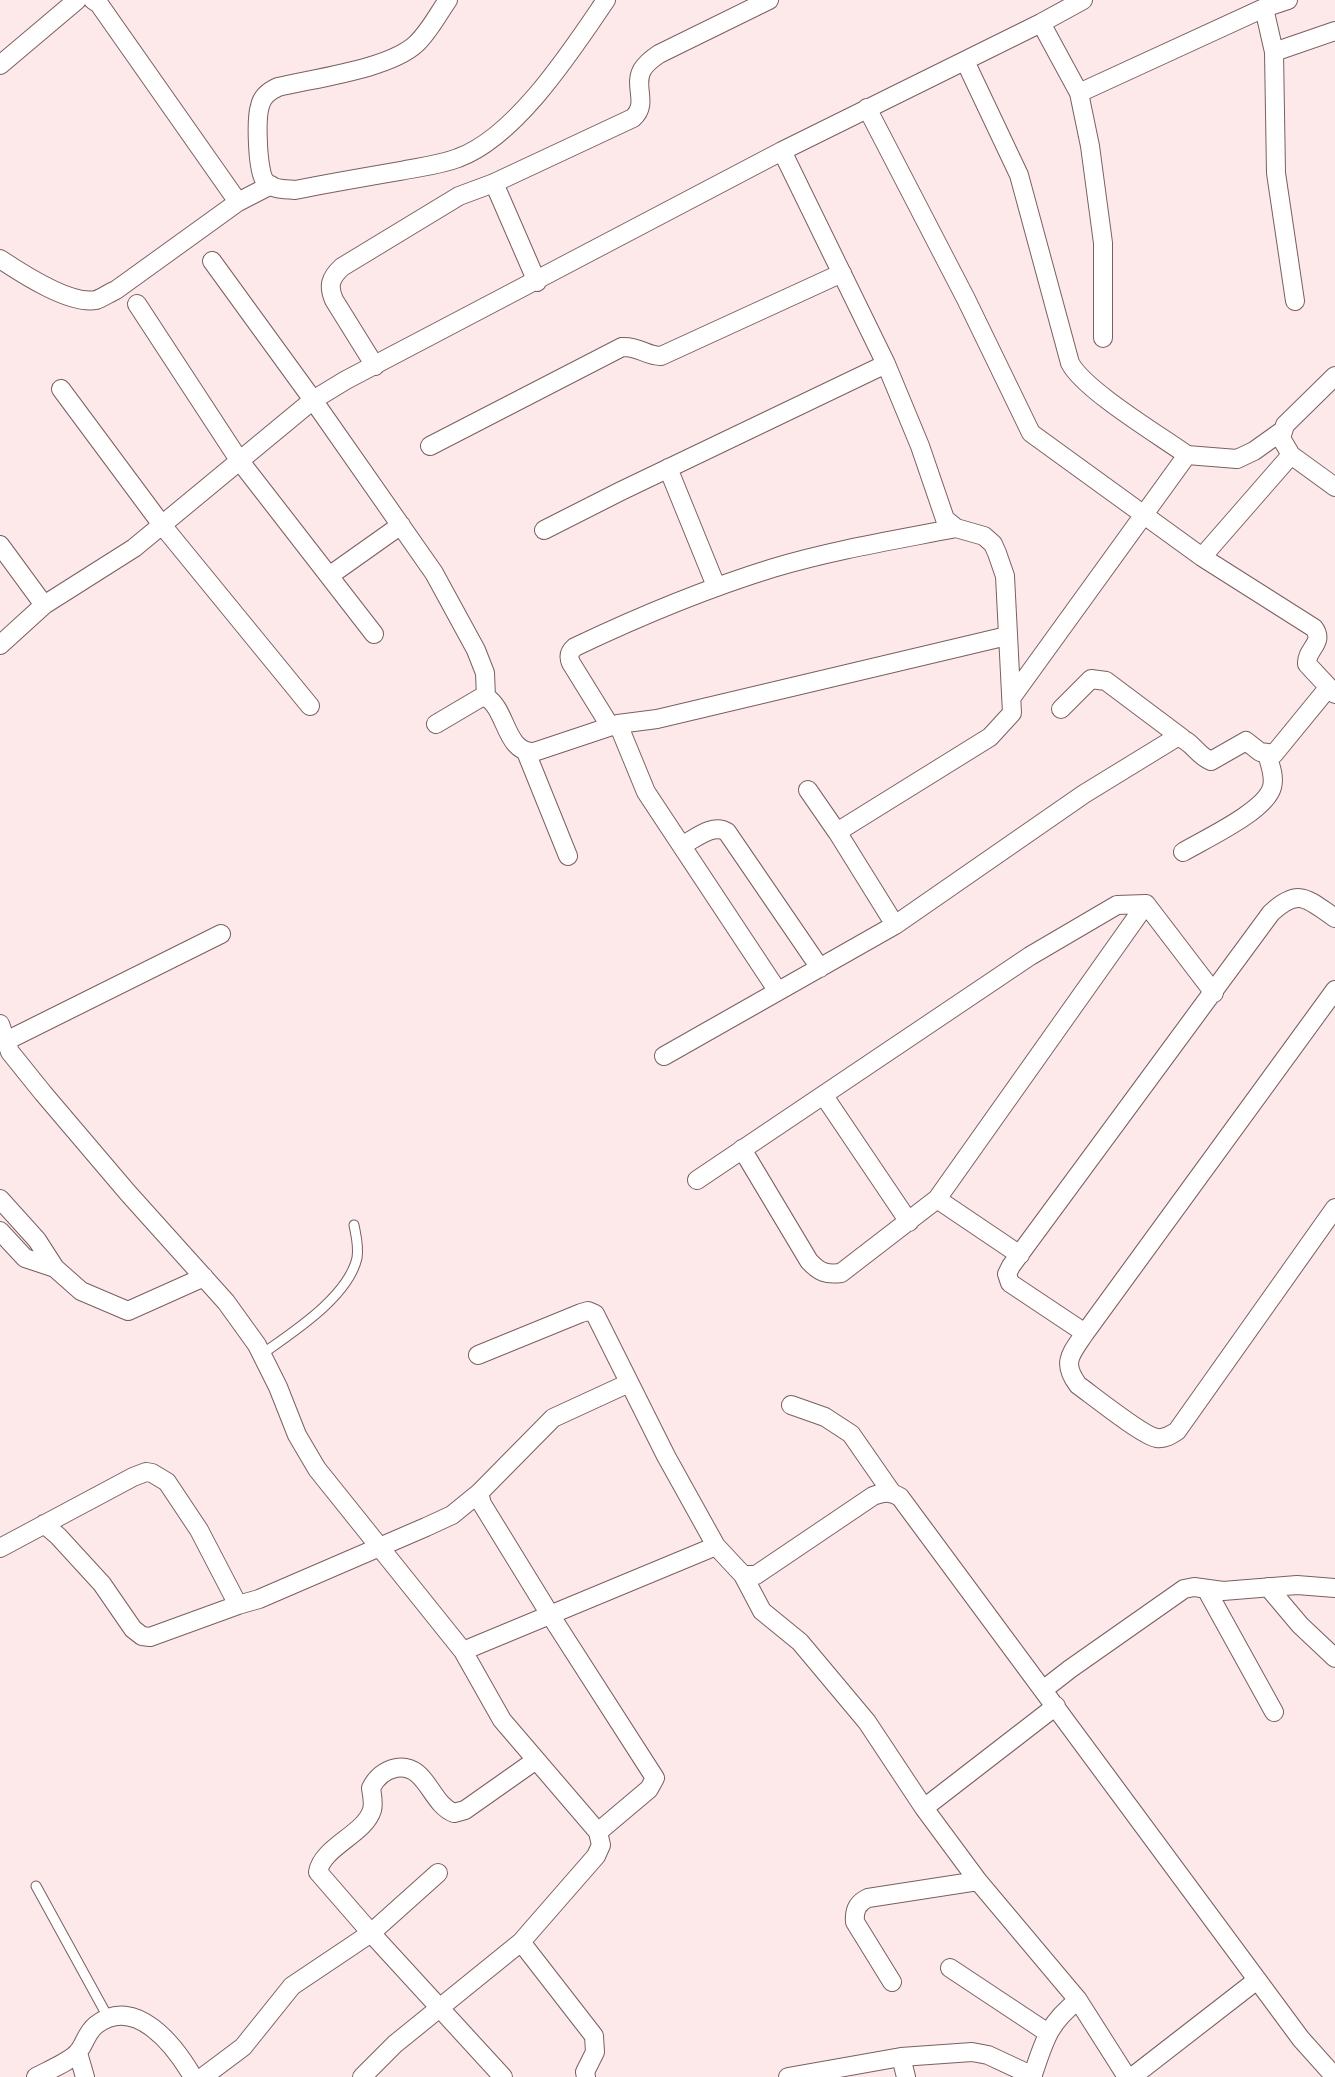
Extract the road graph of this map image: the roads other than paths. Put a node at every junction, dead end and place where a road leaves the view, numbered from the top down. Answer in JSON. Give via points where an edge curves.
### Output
{"nodes":[{"id":1,"x":77,"y":0,"type":"edge"},
{"id":2,"x":93,"y":0,"type":"edge"},
{"id":3,"x":448,"y":0,"type":"edge"},
{"id":4,"x":606,"y":0,"type":"edge"},
{"id":5,"x":769,"y":0,"type":"edge"},
{"id":6,"x":1046,"y":0,"type":"edge"},
{"id":7,"x":1083,"y":0,"type":"edge"},
{"id":8,"x":1288,"y":0,"type":"edge"},
{"id":9,"x":1264,"y":8,"type":"junction"},
{"id":10,"x":1060,"y":13,"type":"junction"},
{"id":11,"x":1041,"y":23,"type":"junction"},
{"id":12,"x":1335,"y":31,"type":"edge"},
{"id":13,"x":1274,"y":52,"type":"junction"},
{"id":14,"x":965,"y":61,"type":"junction"},
{"id":15,"x":0,"y":65,"type":"edge"},
{"id":16,"x":1079,"y":93,"type":"junction"},
{"id":17,"x":867,"y":108,"type":"junction"},
{"id":18,"x":782,"y":151,"type":"junction"},
{"id":19,"x":494,"y":183,"type":"junction"},
{"id":20,"x":271,"y":186,"type":"junction"},
{"id":21,"x":238,"y":202,"type":"junction"},
{"id":22,"x":0,"y":260,"type":"edge"},
{"id":23,"x":212,"y":261,"type":"dead end"},
{"id":24,"x":842,"y":273,"type":"junction"},
{"id":25,"x":537,"y":282,"type":"junction"},
{"id":26,"x":1295,"y":301,"type":"dead end"},
{"id":27,"x":138,"y":304,"type":"dead end"},
{"id":28,"x":1104,"y":338,"type":"dead end"},
{"id":29,"x":886,"y":364,"type":"junction"},
{"id":30,"x":375,"y":366,"type":"junction"},
{"id":31,"x":1335,"y":376,"type":"edge"},
{"id":32,"x":61,"y":389,"type":"dead end"},
{"id":33,"x":313,"y":400,"type":"junction"},
{"id":34,"x":1282,"y":431,"type":"junction"},
{"id":35,"x":430,"y":446,"type":"dead end"},
{"id":36,"x":1187,"y":455,"type":"junction"},
{"id":37,"x":1291,"y":455,"type":"junction"},
{"id":38,"x":239,"y":460,"type":"junction"},
{"id":39,"x":668,"y":468,"type":"junction"},
{"id":40,"x":1335,"y":487,"type":"edge"},
{"id":41,"x":1144,"y":514,"type":"junction"},
{"id":42,"x":162,"y":525,"type":"junction"},
{"id":43,"x":401,"y":525,"type":"junction"},
{"id":44,"x":956,"y":528,"type":"junction"},
{"id":45,"x":544,"y":530,"type":"dead end"},
{"id":46,"x":0,"y":545,"type":"edge"},
{"id":47,"x":1202,"y":557,"type":"junction"},
{"id":48,"x":329,"y":576,"type":"junction"},
{"id":49,"x":716,"y":586,"type":"junction"},
{"id":50,"x":44,"y":605,"type":"junction"},
{"id":51,"x":374,"y":634,"type":"dead end"},
{"id":52,"x":1007,"y":636,"type":"junction"},
{"id":53,"x":0,"y":645,"type":"edge"},
{"id":54,"x":1332,"y":691,"type":"edge"},
{"id":55,"x":486,"y":697,"type":"junction"},
{"id":56,"x":1012,"y":697,"type":"junction"},
{"id":57,"x":310,"y":706,"type":"dead end"},
{"id":58,"x":1061,"y":709,"type":"dead end"},
{"id":59,"x":436,"y":724,"type":"dead end"},
{"id":60,"x":614,"y":725,"type":"junction"},
{"id":61,"x":1182,"y":738,"type":"junction"},
{"id":62,"x":526,"y":752,"type":"junction"},
{"id":63,"x":1266,"y":754,"type":"junction"},
{"id":64,"x":808,"y":790,"type":"dead end"},
{"id":65,"x":836,"y":830,"type":"junction"},
{"id":66,"x":683,"y":845,"type":"junction"},
{"id":67,"x":1183,"y":852,"type":"dead end"},
{"id":68,"x":568,"y":856,"type":"dead end"},
{"id":69,"x":1146,"y":904,"type":"junction"},
{"id":70,"x":1335,"y":918,"type":"edge"},
{"id":71,"x":895,"y":925,"type":"junction"},
{"id":72,"x":221,"y":934,"type":"dead end"},
{"id":73,"x":820,"y":968,"type":"junction"},
{"id":74,"x":776,"y":990,"type":"junction"},
{"id":75,"x":1335,"y":990,"type":"edge"},
{"id":76,"x":1214,"y":993,"type":"junction"},
{"id":77,"x":0,"y":1024,"type":"edge"},
{"id":78,"x":6,"y":1041,"type":"junction"},
{"id":79,"x":664,"y":1056,"type":"dead end"},
{"id":80,"x":824,"y":1096,"type":"junction"},
{"id":81,"x":742,"y":1149,"type":"junction"},
{"id":82,"x":697,"y":1180,"type":"dead end"},
{"id":83,"x":0,"y":1199,"type":"edge"},
{"id":84,"x":937,"y":1199,"type":"junction"},
{"id":85,"x":1335,"y":1208,"type":"edge"},
{"id":86,"x":909,"y":1222,"type":"junction"},
{"id":87,"x":354,"y":1225,"type":"dead end"},
{"id":88,"x":0,"y":1231,"type":"edge"},
{"id":89,"x":1020,"y":1255,"type":"junction"},
{"id":90,"x":55,"y":1268,"type":"junction"},
{"id":91,"x":204,"y":1277,"type":"junction"},
{"id":92,"x":1085,"y":1333,"type":"junction"},
{"id":93,"x":262,"y":1354,"type":"junction"},
{"id":94,"x":478,"y":1355,"type":"dead end"},
{"id":95,"x":629,"y":1383,"type":"junction"},
{"id":96,"x":791,"y":1405,"type":"dead end"},
{"id":97,"x":479,"y":1493,"type":"junction"},
{"id":98,"x":892,"y":1493,"type":"junction"},
{"id":99,"x":44,"y":1524,"type":"junction"},
{"id":100,"x":716,"y":1546,"type":"junction"},
{"id":101,"x":0,"y":1548,"type":"edge"},
{"id":102,"x":379,"y":1548,"type":"junction"},
{"id":103,"x":743,"y":1575,"type":"junction"},
{"id":104,"x":1268,"y":1587,"type":"junction"},
{"id":105,"x":1335,"y":1588,"type":"edge"},
{"id":106,"x":1206,"y":1589,"type":"junction"},
{"id":107,"x":238,"y":1605,"type":"junction"},
{"id":108,"x":549,"y":1614,"type":"junction"},
{"id":109,"x":463,"y":1651,"type":"junction"},
{"id":110,"x":1335,"y":1658,"type":"edge"},
{"id":111,"x":1043,"y":1690,"type":"junction"},
{"id":112,"x":1056,"y":1706,"type":"junction"},
{"id":113,"x":1274,"y":1712,"type":"dead end"},
{"id":114,"x":536,"y":1760,"type":"junction"},
{"id":115,"x":924,"y":1808,"type":"junction"},
{"id":116,"x":598,"y":1832,"type":"junction"},
{"id":117,"x":438,"y":1873,"type":"dead end"},
{"id":118,"x":978,"y":1881,"type":"junction"},
{"id":119,"x":36,"y":1886,"type":"dead end"},
{"id":120,"x":371,"y":1933,"type":"junction"},
{"id":121,"x":521,"y":1942,"type":"junction"},
{"id":122,"x":950,"y":1968,"type":"dead end"},
{"id":123,"x":1257,"y":1980,"type":"junction"},
{"id":124,"x":892,"y":1982,"type":"dead end"},
{"id":125,"x":1078,"y":2000,"type":"junction"},
{"id":126,"x":440,"y":2008,"type":"junction"},
{"id":127,"x":109,"y":2018,"type":"junction"},
{"id":128,"x":1048,"y":2033,"type":"junction"},
{"id":129,"x":78,"y":2053,"type":"junction"},
{"id":130,"x":901,"y":2057,"type":"junction"},
{"id":131,"x":583,"y":2075,"type":"edge"},
{"id":132,"x":36,"y":2077,"type":"edge"},
{"id":133,"x":85,"y":2077,"type":"edge"},
{"id":134,"x":193,"y":2077,"type":"edge"},
{"id":135,"x":203,"y":2077,"type":"edge"},
{"id":136,"x":362,"y":2077,"type":"edge"},
{"id":137,"x":503,"y":2077,"type":"edge"},
{"id":138,"x":788,"y":2077,"type":"edge"},
{"id":139,"x":906,"y":2077,"type":"edge"},
{"id":140,"x":1032,"y":2077,"type":"edge"},
{"id":141,"x":1129,"y":2077,"type":"edge"},
{"id":142,"x":1335,"y":2077,"type":"edge"}],
"edges":[{"from":1,"to":15,"type":"street"},
{"from":2,"to":21,"type":"street"},
{"from":3,"to":20,"type":"street","via":[[424,35],[402,53],[375,65],[268,92],[259,108],[259,166]]},
{"from":4,"to":20,"type":"street","via":[[561,68],[502,131],[475,150],[434,164],[295,190]]},
{"from":5,"to":19,"type":"street","via":[[646,64],[640,75],[642,106],[633,118]]},
{"from":6,"to":10,"type":"street"},
{"from":7,"to":10,"type":"street"},
{"from":8,"to":9,"type":"street"},
{"from":9,"to":13,"type":"street"},
{"from":9,"to":16,"type":"street"},
{"from":10,"to":11,"type":"street"},
{"from":11,"to":14,"type":"street"},
{"from":11,"to":16,"type":"street"},
{"from":12,"to":13,"type":"street"},
{"from":13,"to":26,"type":"street","via":[[1276,173]]},
{"from":14,"to":17,"type":"street"},
{"from":14,"to":36,"type":"street","via":[[1019,175],[1074,372]]},
{"from":16,"to":28,"type":"street","via":[[1104,243]]},
{"from":17,"to":18,"type":"street"},
{"from":17,"to":41,"type":"street","via":[[1031,433]]},
{"from":18,"to":24,"type":"street"},
{"from":18,"to":25,"type":"street"},
{"from":19,"to":25,"type":"street"},
{"from":19,"to":30,"type":"street","via":[[459,196],[335,274],[330,289],[334,300]]},
{"from":20,"to":21,"type":"street"},
{"from":21,"to":22,"type":"street","via":[[116,290],[94,300],[67,296]]},
{"from":23,"to":33,"type":"street"},
{"from":24,"to":29,"type":"street"},
{"from":24,"to":35,"type":"street","via":[[661,356],[622,348]]},
{"from":25,"to":30,"type":"street"},
{"from":27,"to":38,"type":"street"},
{"from":29,"to":39,"type":"street"},
{"from":29,"to":44,"type":"street","via":[[941,509]]},
{"from":30,"to":33,"type":"street"},
{"from":31,"to":34,"type":"street"},
{"from":32,"to":42,"type":"street"},
{"from":33,"to":38,"type":"street"},
{"from":33,"to":43,"type":"street"},
{"from":34,"to":36,"type":"street","via":[[1237,459]]},
{"from":34,"to":37,"type":"street"},
{"from":36,"to":41,"type":"street"},
{"from":37,"to":40,"type":"street"},
{"from":37,"to":47,"type":"street"},
{"from":38,"to":42,"type":"street"},
{"from":38,"to":48,"type":"street"},
{"from":39,"to":45,"type":"street"},
{"from":39,"to":49,"type":"street"},
{"from":41,"to":47,"type":"street"},
{"from":41,"to":56,"type":"street"},
{"from":42,"to":50,"type":"street"},
{"from":42,"to":57,"type":"street"},
{"from":43,"to":48,"type":"street"},
{"from":43,"to":55,"type":"street","via":[[434,573],[476,650],[485,673]]},
{"from":44,"to":49,"type":"street","via":[[849,549]]},
{"from":44,"to":52,"type":"street","via":[[984,536],[993,544],[1004,576]]},
{"from":46,"to":50,"type":"street"},
{"from":47,"to":54,"type":"street","via":[[1314,628],[1318,641],[1307,664]]},
{"from":48,"to":51,"type":"street"},
{"from":49,"to":60,"type":"street","via":[[649,612],[570,652],[571,663]]},
{"from":50,"to":53,"type":"street"},
{"from":52,"to":56,"type":"street"},
{"from":52,"to":60,"type":"street","via":[[657,719]]},
{"from":54,"to":63,"type":"street","via":[[1274,754]]},
{"from":55,"to":59,"type":"street"},
{"from":55,"to":62,"type":"street","via":[[495,704],[520,750]]},
{"from":56,"to":65,"type":"street","via":[[1012,713],[990,737]]},
{"from":58,"to":61,"type":"street","via":[[1091,679],[1098,678]]},
{"from":60,"to":62,"type":"street"},
{"from":60,"to":66,"type":"street","via":[[639,780]]},
{"from":61,"to":63,"type":"street","via":[[1211,761],[1245,741]]},
{"from":61,"to":71,"type":"street","via":[[1171,740],[1084,794]]},
{"from":62,"to":68,"type":"street"},
{"from":63,"to":67,"type":"street","via":[[1273,781],[1267,799]]},
{"from":64,"to":65,"type":"street"},
{"from":65,"to":71,"type":"street"},
{"from":66,"to":73,"type":"street","via":[[714,828],[727,832]]},
{"from":66,"to":74,"type":"street"},
{"from":69,"to":76,"type":"street"},
{"from":69,"to":80,"type":"street","via":[[1117,905],[1030,956]]},
{"from":69,"to":84,"type":"street"},
{"from":70,"to":76,"type":"street","via":[[1306,898],[1283,902]]},
{"from":71,"to":73,"type":"street"},
{"from":72,"to":78,"type":"street"},
{"from":73,"to":74,"type":"street"},
{"from":74,"to":79,"type":"street"},
{"from":75,"to":92,"type":"street"},
{"from":76,"to":89,"type":"street"},
{"from":77,"to":78,"type":"street"},
{"from":78,"to":91,"type":"street","via":[[43,1093]]},
{"from":80,"to":81,"type":"street"},
{"from":80,"to":86,"type":"street"},
{"from":81,"to":82,"type":"street"},
{"from":81,"to":86,"type":"street","via":[[809,1261],[829,1275],[841,1272]]},
{"from":83,"to":90,"type":"street"},
{"from":84,"to":86,"type":"street"},
{"from":84,"to":89,"type":"street"},
{"from":85,"to":92,"type":"street","via":[[1169,1437],[1156,1438],[1143,1431],[1078,1385],[1068,1364]]},
{"from":87,"to":93,"type":"lane","via":[[358,1244],[351,1274],[320,1310]]},
{"from":88,"to":90,"type":"street","via":[[25,1258]]},
{"from":89,"to":92,"type":"street","via":[[1007,1274],[1010,1283]]},
{"from":90,"to":91,"type":"street","via":[[81,1291],[128,1311]]},
{"from":91,"to":93,"type":"street"},
{"from":93,"to":102,"type":"street","via":[[304,1448]]},
{"from":94,"to":95,"type":"street","via":[[589,1311],[598,1319]]},
{"from":95,"to":97,"type":"street","via":[[553,1418]]},
{"from":95,"to":100,"type":"street"},
{"from":96,"to":98,"type":"street","via":[[825,1417],[851,1434]]},
{"from":97,"to":102,"type":"street","via":[[452,1515]]},
{"from":97,"to":108,"type":"street"},
{"from":98,"to":103,"type":"street","via":[[873,1496],[756,1575]]},
{"from":98,"to":111,"type":"street","via":[[900,1497]]},
{"from":99,"to":101,"type":"street"},
{"from":99,"to":107,"type":"street","via":[[102,1584],[142,1636]]},
{"from":99,"to":107,"type":"street","via":[[133,1477],[146,1472],[158,1475],[200,1530]]},
{"from":100,"to":103,"type":"street"},
{"from":100,"to":108,"type":"street"},
{"from":102,"to":107,"type":"street"},
{"from":102,"to":109,"type":"street"},
{"from":103,"to":115,"type":"street","via":[[762,1611],[809,1651],[867,1723]]},
{"from":104,"to":105,"type":"street"},
{"from":104,"to":106,"type":"street"},
{"from":104,"to":110,"type":"street"},
{"from":106,"to":111,"type":"street","via":[[1178,1592]]},
{"from":106,"to":113,"type":"street"},
{"from":108,"to":109,"type":"street"},
{"from":108,"to":116,"type":"street","via":[[655,1778],[649,1789]]},
{"from":109,"to":114,"type":"street","via":[[502,1720]]},
{"from":111,"to":112,"type":"street"},
{"from":112,"to":115,"type":"street"},
{"from":112,"to":123,"type":"street"},
{"from":114,"to":116,"type":"street"},
{"from":114,"to":120,"type":"street","via":[[459,1812],[448,1811],[422,1776],[412,1770],[391,1769],[378,1778],[371,1788],[370,1815],[323,1860],[318,1872]]},
{"from":115,"to":118,"type":"street"},
{"from":116,"to":121,"type":"street","via":[[601,1845],[596,1856]]},
{"from":117,"to":120,"type":"street"},
{"from":118,"to":124,"type":"street","via":[[860,1903],[855,1922]]},
{"from":118,"to":125,"type":"street"},
{"from":119,"to":127,"type":"lane"},
{"from":120,"to":126,"type":"street"},
{"from":120,"to":135,"type":"street","via":[[292,1986],[243,2047]]},
{"from":121,"to":126,"type":"street"},
{"from":121,"to":131,"type":"street","via":[[594,2036],[595,2052]]},
{"from":122,"to":128,"type":"street"},
{"from":123,"to":141,"type":"street"},
{"from":123,"to":142,"type":"street"},
{"from":125,"to":128,"type":"street","via":[[1055,2020]]},
{"from":125,"to":141,"type":"street"},
{"from":126,"to":136,"type":"street"},
{"from":126,"to":137,"type":"street"},
{"from":127,"to":129,"type":"street","via":[[85,2037]]},
{"from":127,"to":134,"type":"street","via":[[129,2017],[150,2026],[177,2051]]},
{"from":128,"to":140,"type":"street"},
{"from":129,"to":132,"type":"street"},
{"from":129,"to":133,"type":"street"},
{"from":130,"to":138,"type":"street"},
{"from":130,"to":139,"type":"street"},
{"from":130,"to":140,"type":"street","via":[[972,2052]]}]}
